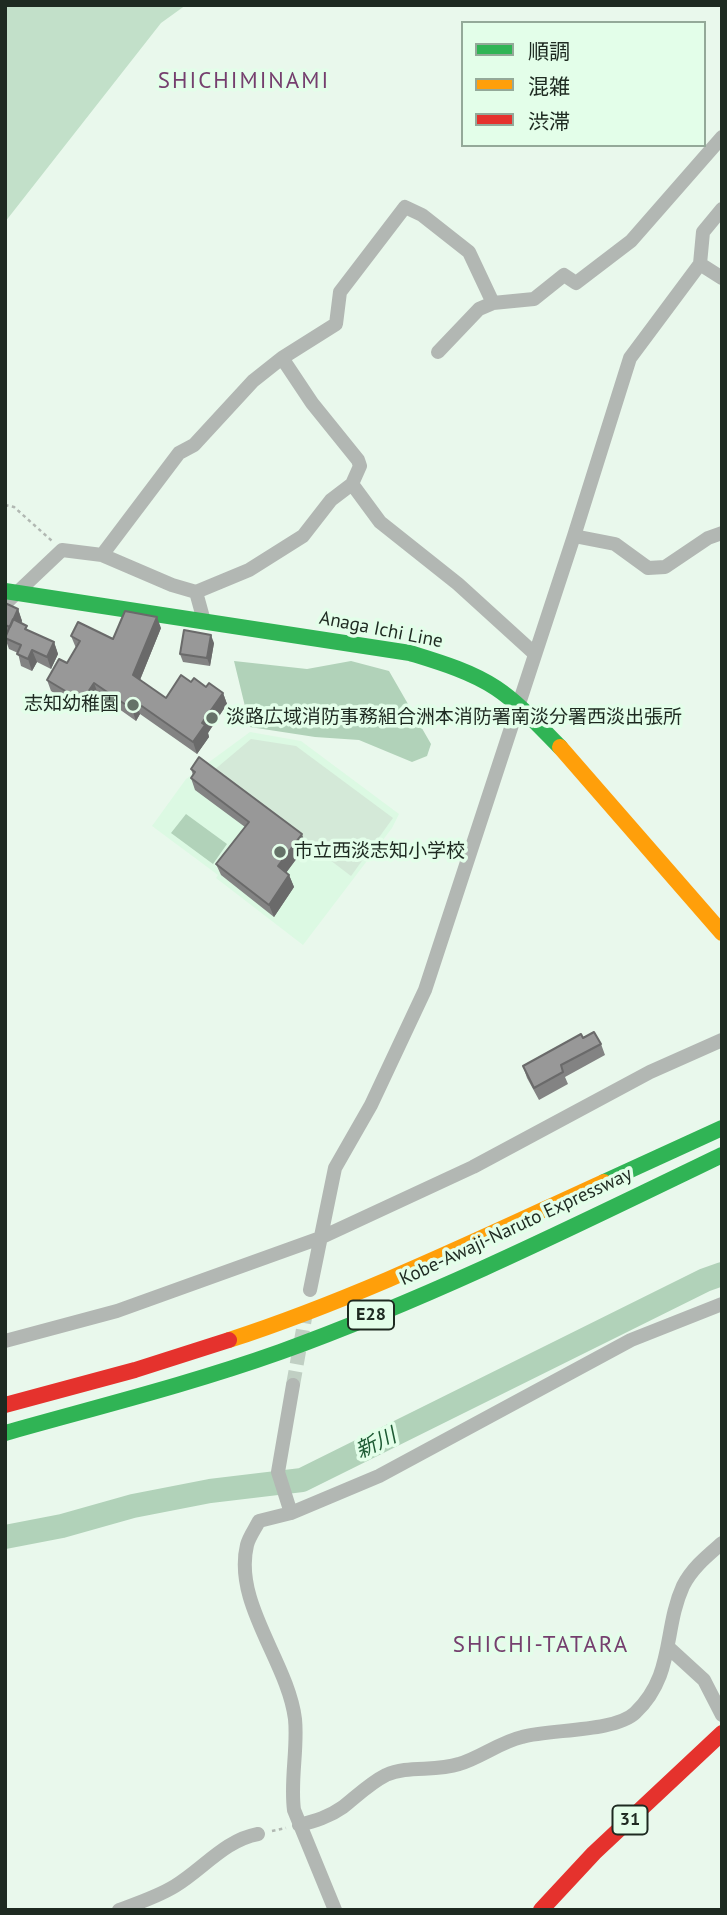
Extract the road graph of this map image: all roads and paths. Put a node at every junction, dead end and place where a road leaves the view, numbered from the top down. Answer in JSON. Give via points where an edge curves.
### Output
{"nodes":[{"id":1,"x":722,"y":137,"type":"edge"},
{"id":2,"x":722,"y":209,"type":"edge"},
{"id":3,"x":700,"y":264,"type":"junction"},
{"id":4,"x":722,"y":278,"type":"edge"},
{"id":5,"x":493,"y":303,"type":"junction"},
{"id":6,"x":438,"y":352,"type":"dead end"},
{"id":7,"x":282,"y":358,"type":"junction"},
{"id":8,"x":352,"y":484,"type":"junction"},
{"id":9,"x":5,"y":505,"type":"edge"},
{"id":10,"x":722,"y":533,"type":"edge"},
{"id":11,"x":574,"y":536,"type":"junction"},
{"id":12,"x":62,"y":550,"type":"junction"},
{"id":13,"x":102,"y":555,"type":"junction"},
{"id":14,"x":12,"y":591,"type":"edge"},
{"id":15,"x":197,"y":592,"type":"junction"},
{"id":16,"x":5,"y":604,"type":"edge"},
{"id":17,"x":204,"y":621,"type":"junction"},
{"id":18,"x":535,"y":654,"type":"junction"},
{"id":19,"x":518,"y":705,"type":"junction"},
{"id":20,"x":722,"y":933,"type":"edge"},
{"id":21,"x":722,"y":1040,"type":"edge"},
{"id":22,"x":722,"y":1128,"type":"edge"},
{"id":23,"x":722,"y":1155,"type":"edge"},
{"id":24,"x":320,"y":1238,"type":"junction"},
{"id":25,"x":310,"y":1290,"type":"tunnel mouth"},
{"id":26,"x":722,"y":1304,"type":"edge"},
{"id":27,"x":5,"y":1341,"type":"edge"},
{"id":28,"x":293,"y":1385,"type":"tunnel mouth"},
{"id":29,"x":5,"y":1405,"type":"edge"},
{"id":30,"x":5,"y":1433,"type":"edge"},
{"id":31,"x":291,"y":1513,"type":"junction"},
{"id":32,"x":722,"y":1543,"type":"edge"},
{"id":33,"x":669,"y":1648,"type":"junction"},
{"id":34,"x":722,"y":1715,"type":"edge"},
{"id":35,"x":722,"y":1733,"type":"edge"},
{"id":36,"x":299,"y":1825,"type":"junction"},
{"id":37,"x":258,"y":1834,"type":"joint"},
{"id":38,"x":119,"y":1910,"type":"edge"},
{"id":39,"x":335,"y":1910,"type":"edge"},
{"id":40,"x":541,"y":1910,"type":"edge"}],
"edges":[{"from":1,"to":5,"type":"street","via":[[631,241],[576,283],[564,275],[534,299]]},
{"from":2,"to":3,"type":"street","via":[[703,232]]},
{"from":3,"to":4,"type":"street"},
{"from":3,"to":11,"type":"street","via":[[629,358]]},
{"from":5,"to":6,"type":"street","via":[[479,309]]},
{"from":5,"to":7,"type":"street","via":[[469,252],[405,207],[340,292],[336,324]]},
{"from":7,"to":8,"type":"street","via":[[358,460]]},
{"from":7,"to":13,"type":"street","via":[[253,381],[194,445],[179,453]]},
{"from":8,"to":15,"type":"street","via":[[331,500],[303,536],[249,570]]},
{"from":8,"to":18,"type":"street","via":[[380,522]]},
{"from":9,"to":12,"type":"path","via":[[14,507]]},
{"from":10,"to":11,"type":"street","via":[[665,567],[648,568],[615,544]]},
{"from":11,"to":18,"type":"street"},
{"from":12,"to":13,"type":"street"},
{"from":12,"to":14,"type":"street"},
{"from":13,"to":15,"type":"street"},
{"from":14,"to":16,"type":"street"},
{"from":14,"to":17,"type":"main road","name":"Anaga Ichi Line"},
{"from":15,"to":17,"type":"street"},
{"from":17,"to":19,"type":"main road","name":"Anaga Ichi Line","via":[[410,653],[453,666],[495,687]]},
{"from":18,"to":19,"type":"street"},
{"from":19,"to":20,"type":"main road","name":"Anaga Ichi Line","via":[[564,751]]},
{"from":19,"to":24,"type":"street","via":[[425,990],[371,1105],[335,1168]]},
{"from":21,"to":24,"type":"street","via":[[650,1072],[473,1167]]},
{"from":22,"to":29,"type":"main road","name":"Kobe-Awaji-Naruto Expressway","number":"E28","via":[[426,1263],[269,1327]]},
{"from":23,"to":30,"type":"main road","name":"Kobe-Awaji-Naruto Expressway","number":"E28","via":[[439,1288],[280,1352]]},
{"from":24,"to":25,"type":"street"},
{"from":24,"to":27,"type":"street","via":[[117,1311]]},
{"from":26,"to":31,"type":"street","via":[[631,1340],[379,1476]]},
{"from":28,"to":31,"type":"street","via":[[278,1472]]},
{"from":31,"to":36,"type":"street","via":[[259,1521],[247,1543],[244,1566],[251,1598],[295,1718],[292,1798]]},
{"from":32,"to":33,"type":"street","via":[[684,1584]]},
{"from":33,"to":34,"type":"street","via":[[704,1679]]},
{"from":33,"to":36,"type":"street","via":[[659,1680],[634,1714],[617,1723],[542,1732],[460,1764],[388,1774],[324,1818]]},
{"from":35,"to":40,"type":"main road","number":"31","via":[[594,1853]]},
{"from":36,"to":37,"type":"path"},
{"from":36,"to":39,"type":"street"},
{"from":37,"to":38,"type":"street","via":[[234,1841],[177,1885]]}]}
